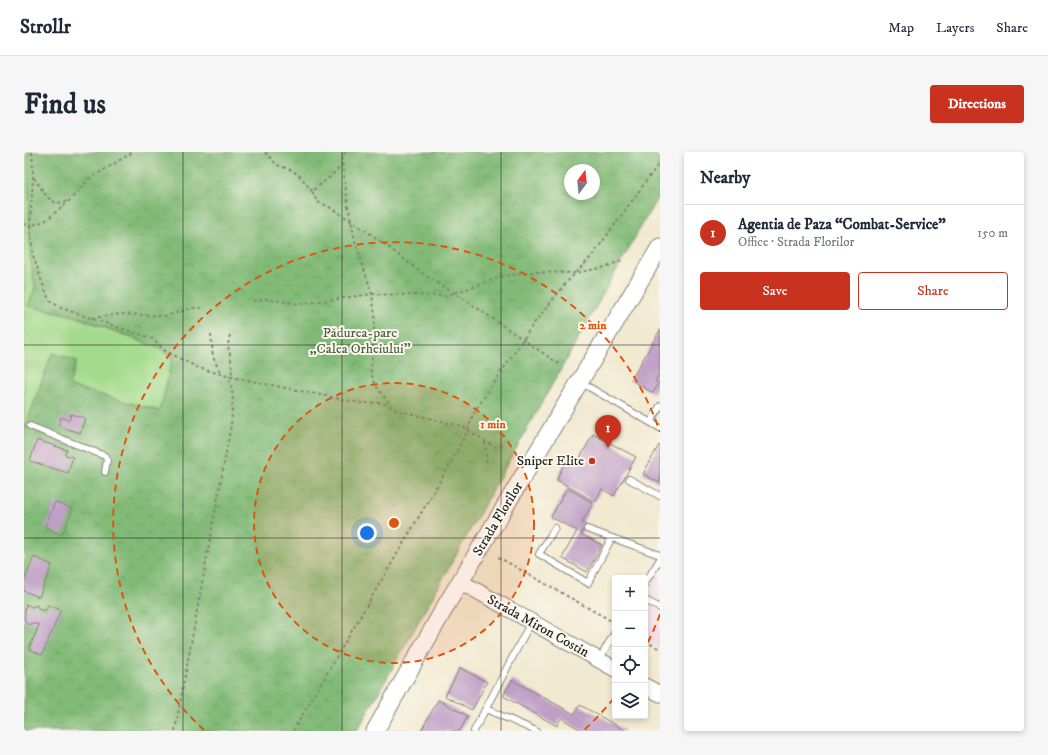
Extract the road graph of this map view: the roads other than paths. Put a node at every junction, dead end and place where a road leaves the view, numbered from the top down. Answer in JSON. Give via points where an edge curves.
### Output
{"nodes":[{"id":1,"x":660,"y":247,"type":"edge"},
{"id":2,"x":579,"y":381,"type":"junction"},
{"id":3,"x":660,"y":406,"type":"edge"},
{"id":4,"x":651,"y":422,"type":"junction"},
{"id":5,"x":30,"y":426,"type":"dead end"},
{"id":6,"x":660,"y":428,"type":"edge"},
{"id":7,"x":105,"y":472,"type":"dead end"},
{"id":8,"x":629,"y":479,"type":"dead end"},
{"id":9,"x":660,"y":496,"type":"edge"},
{"id":10,"x":555,"y":528,"type":"dead end"},
{"id":11,"x":587,"y":529,"type":"dead end"},
{"id":12,"x":611,"y":539,"type":"junction"},
{"id":13,"x":660,"y":555,"type":"edge"},
{"id":14,"x":660,"y":559,"type":"edge"},
{"id":15,"x":648,"y":578,"type":"edge"},
{"id":16,"x":461,"y":582,"type":"junction"},
{"id":17,"x":648,"y":602,"type":"edge"},
{"id":18,"x":660,"y":608,"type":"edge"},
{"id":19,"x":531,"y":622,"type":"junction"},
{"id":20,"x":612,"y":638,"type":"edge"},
{"id":21,"x":600,"y":660,"type":"junction"},
{"id":22,"x":612,"y":667,"type":"edge"},
{"id":23,"x":648,"y":688,"type":"edge"},
{"id":24,"x":660,"y":694,"type":"edge"},
{"id":25,"x":486,"y":709,"type":"junction"},
{"id":26,"x":375,"y":731,"type":"edge"},
{"id":27,"x":474,"y":731,"type":"edge"},
{"id":28,"x":536,"y":731,"type":"edge"}],
"edges":[{"from":1,"to":2,"type":"main road","name":"Strada Florilor"},
{"from":2,"to":4,"type":"lane"},
{"from":2,"to":16,"type":"main road","name":"Strada Florilor"},
{"from":3,"to":4,"type":"lane"},
{"from":4,"to":6,"type":"lane"},
{"from":5,"to":7,"type":"lane","via":[[105,456]]},
{"from":8,"to":9,"type":"lane"},
{"from":10,"to":12,"type":"lane","via":[[539,554],[588,583]]},
{"from":11,"to":12,"type":"lane"},
{"from":12,"to":13,"type":"lane"},
{"from":14,"to":15,"type":"lane"},
{"from":16,"to":19,"type":"street","name":"Strada Miron Costin"},
{"from":16,"to":26,"type":"main road","name":"Strada Florilor"},
{"from":17,"to":18,"type":"lane"},
{"from":19,"to":21,"type":"street","name":"Strada Miron Costin"},
{"from":19,"to":25,"type":"lane"},
{"from":20,"to":21,"type":"lane"},
{"from":21,"to":22,"type":"street","name":"Strada Miron Costin"},
{"from":23,"to":24,"type":"street"},
{"from":25,"to":27,"type":"lane"},
{"from":25,"to":28,"type":"lane"}]}
